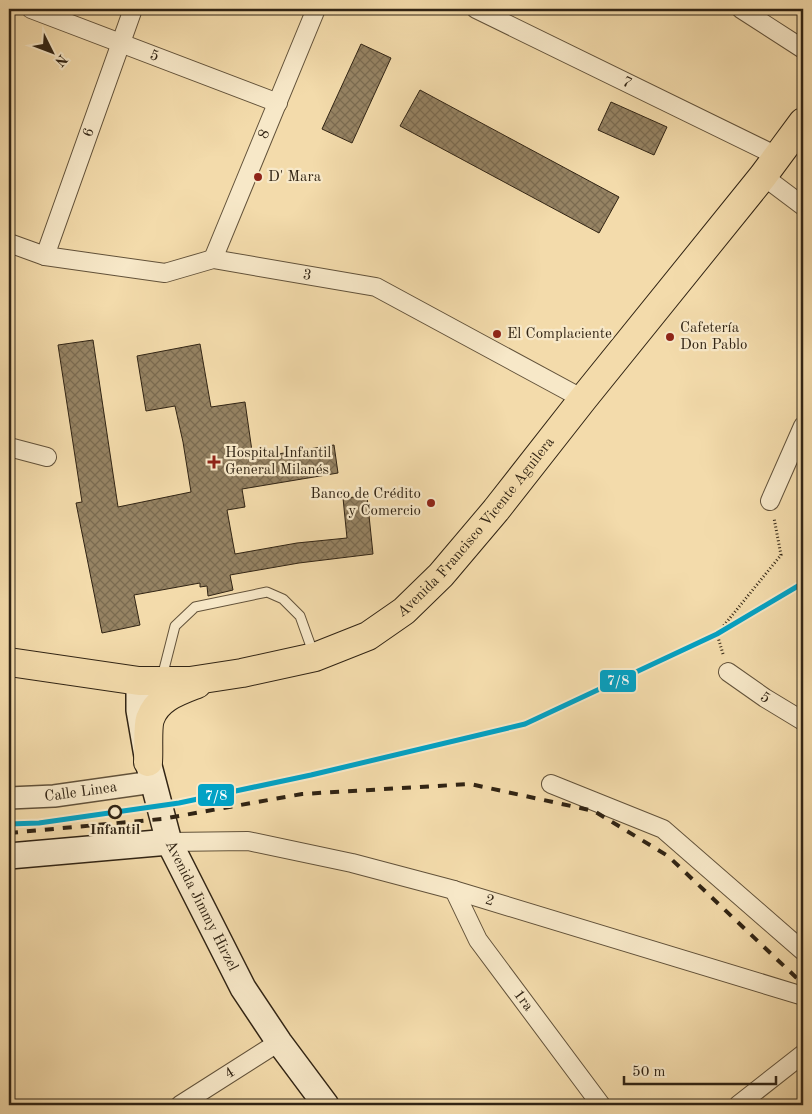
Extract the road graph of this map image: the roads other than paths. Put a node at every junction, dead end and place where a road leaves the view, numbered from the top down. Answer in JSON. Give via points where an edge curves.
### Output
{"nodes":[{"id":1,"x":31,"y":9,"type":"edge"},
{"id":2,"x":133,"y":9,"type":"edge"},
{"id":3,"x":316,"y":9,"type":"edge"},
{"id":4,"x":476,"y":9,"type":"edge"},
{"id":5,"x":741,"y":9,"type":"edge"},
{"id":6,"x":121,"y":43,"type":"junction"},
{"id":7,"x":803,"y":49,"type":"edge"},
{"id":8,"x":278,"y":103,"type":"junction"},
{"id":9,"x":803,"y":122,"type":"edge"},
{"id":10,"x":770,"y":166,"type":"junction"},
{"id":11,"x":803,"y":206,"type":"edge"},
{"id":12,"x":9,"y":242,"type":"edge"},
{"id":13,"x":45,"y":256,"type":"junction"},
{"id":14,"x":212,"y":259,"type":"junction"},
{"id":15,"x":583,"y":399,"type":"junction"},
{"id":16,"x":803,"y":426,"type":"edge"},
{"id":17,"x":9,"y":447,"type":"edge"},
{"id":18,"x":47,"y":457,"type":"dead end"},
{"id":19,"x":770,"y":501,"type":"road end"},
{"id":20,"x":315,"y":657,"type":"junction"},
{"id":21,"x":9,"y":662,"type":"edge"},
{"id":22,"x":728,"y":672,"type":"road end"},
{"id":23,"x":211,"y":678,"type":"junction"},
{"id":24,"x":150,"y":681,"type":"junction"},
{"id":25,"x":803,"y":721,"type":"edge"},
{"id":26,"x":151,"y":772,"type":"junction"},
{"id":27,"x":551,"y":784,"type":"dead end"},
{"id":28,"x":9,"y":798,"type":"edge"},
{"id":29,"x":169,"y":842,"type":"junction"},
{"id":30,"x":9,"y":856,"type":"edge"},
{"id":31,"x":454,"y":890,"type":"junction"},
{"id":32,"x":803,"y":950,"type":"edge"},
{"id":33,"x":803,"y":994,"type":"edge"},
{"id":34,"x":279,"y":1042,"type":"junction"},
{"id":35,"x":803,"y":1054,"type":"edge"},
{"id":36,"x":180,"y":1105,"type":"edge"},
{"id":37,"x":326,"y":1105,"type":"edge"},
{"id":38,"x":601,"y":1105,"type":"edge"},
{"id":39,"x":738,"y":1105,"type":"edge"}],
"edges":[{"from":1,"to":6,"type":"street","name":"5"},
{"from":2,"to":6,"type":"street","name":"6"},
{"from":3,"to":8,"type":"street","name":"8"},
{"from":4,"to":10,"type":"street","name":"7"},
{"from":5,"to":7,"type":"street"},
{"from":6,"to":8,"type":"street","name":"5"},
{"from":6,"to":13,"type":"street","name":"6"},
{"from":8,"to":14,"type":"street","name":"8"},
{"from":9,"to":10,"type":"main road","name":"Avenida Francisco Vicente Aguilera"},
{"from":10,"to":11,"type":"street","name":"7"},
{"from":10,"to":15,"type":"main road","name":"Avenida Francisco Vicente Aguilera"},
{"from":12,"to":13,"type":"street","name":"3"},
{"from":13,"to":14,"type":"street","name":"3","via":[[166,274]]},
{"from":14,"to":15,"type":"street","name":"3","via":[[376,288]]},
{"from":15,"to":20,"type":"main road","name":"Avenida Francisco Vicente Aguilera","via":[[496,510],[441,575],[404,611],[368,636]]},
{"from":16,"to":19,"type":"street"},
{"from":17,"to":18,"type":"street"},
{"from":20,"to":23,"type":"main road","name":"Avenida Francisco Vicente Aguilera"},
{"from":20,"to":24,"type":"lane","via":[[300,616],[283,599],[267,592],[195,607],[175,626]]},
{"from":21,"to":24,"type":"main road","name":"Avenida Francisco Vicente Aguilera"},
{"from":22,"to":25,"type":"street","name":"5"},
{"from":23,"to":24,"type":"main road","name":"Avenida Francisco Vicente Aguilera"},
{"from":23,"to":26,"type":"main road","via":[[171,695],[150,719]]},
{"from":24,"to":26,"type":"main road","name":"Avenida Jimmy Hirzel","via":[[139,710]]},
{"from":26,"to":28,"type":"street","name":"Calle Linea","via":[[54,796]]},
{"from":26,"to":29,"type":"main road","name":"Avenida Jimmy Hirzel"},
{"from":27,"to":32,"type":"street","via":[[663,829]]},
{"from":29,"to":30,"type":"main road"},
{"from":29,"to":31,"type":"street","name":"2","via":[[248,841],[352,863]]},
{"from":29,"to":34,"type":"main road","name":"Avenida Jimmy Hirzel","via":[[243,988]]},
{"from":31,"to":33,"type":"street","name":"2"},
{"from":31,"to":38,"type":"street","name":"1ra","via":[[478,940]]},
{"from":34,"to":36,"type":"street","name":"4"},
{"from":34,"to":37,"type":"main road","name":"Avenida Jimmy Hirzel"},
{"from":35,"to":39,"type":"street"}]}
